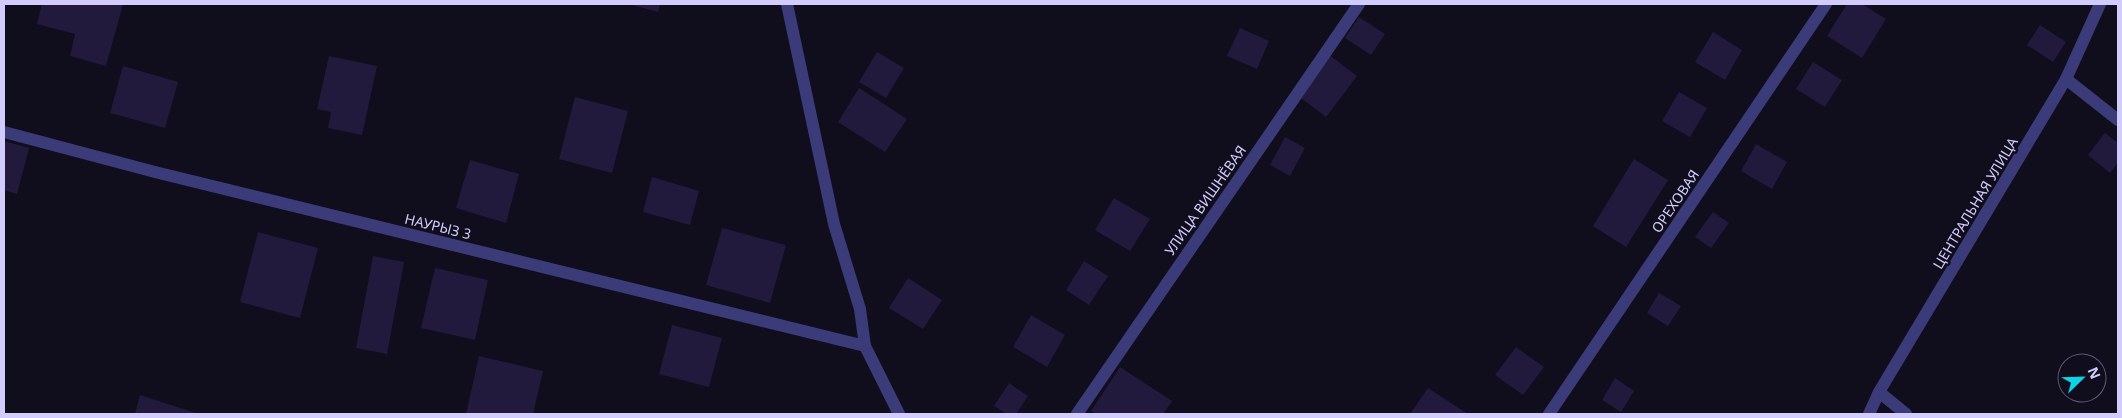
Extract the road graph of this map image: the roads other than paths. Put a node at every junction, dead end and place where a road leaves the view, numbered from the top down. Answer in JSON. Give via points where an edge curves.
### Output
{"nodes":[{"id":1,"x":787,"y":4,"type":"edge"},
{"id":2,"x":1359,"y":4,"type":"edge"},
{"id":3,"x":1826,"y":4,"type":"edge"},
{"id":4,"x":2100,"y":4,"type":"edge"},
{"id":5,"x":2066,"y":79,"type":"junction"},
{"id":6,"x":2118,"y":120,"type":"edge"},
{"id":7,"x":4,"y":132,"type":"edge"},
{"id":8,"x":865,"y":346,"type":"junction"},
{"id":9,"x":1879,"y":392,"type":"junction"},
{"id":10,"x":899,"y":414,"type":"edge"},
{"id":11,"x":1076,"y":414,"type":"edge"},
{"id":12,"x":1549,"y":414,"type":"edge"},
{"id":13,"x":1869,"y":414,"type":"edge"},
{"id":14,"x":1906,"y":414,"type":"edge"}],
"edges":[{"from":1,"to":8,"type":"street","via":[[834,224],[860,309]]},
{"from":2,"to":11,"type":"street","name":"УЛИЦА ВИШНЁВАЯ"},
{"from":3,"to":12,"type":"street","name":"ОРЕХОВАЯ"},
{"from":4,"to":5,"type":"street","name":"ЦЕНТРАЛЬНАЯ УЛИЦА"},
{"from":5,"to":6,"type":"street"},
{"from":5,"to":9,"type":"street","name":"ЦЕНТРАЛЬНАЯ УЛИЦА"},
{"from":7,"to":8,"type":"street","name":"НАУРЫЗ 3"},
{"from":8,"to":10,"type":"street"},
{"from":9,"to":13,"type":"street","name":"ЦЕНТРАЛЬНАЯ УЛИЦА"},
{"from":9,"to":14,"type":"street"}]}
